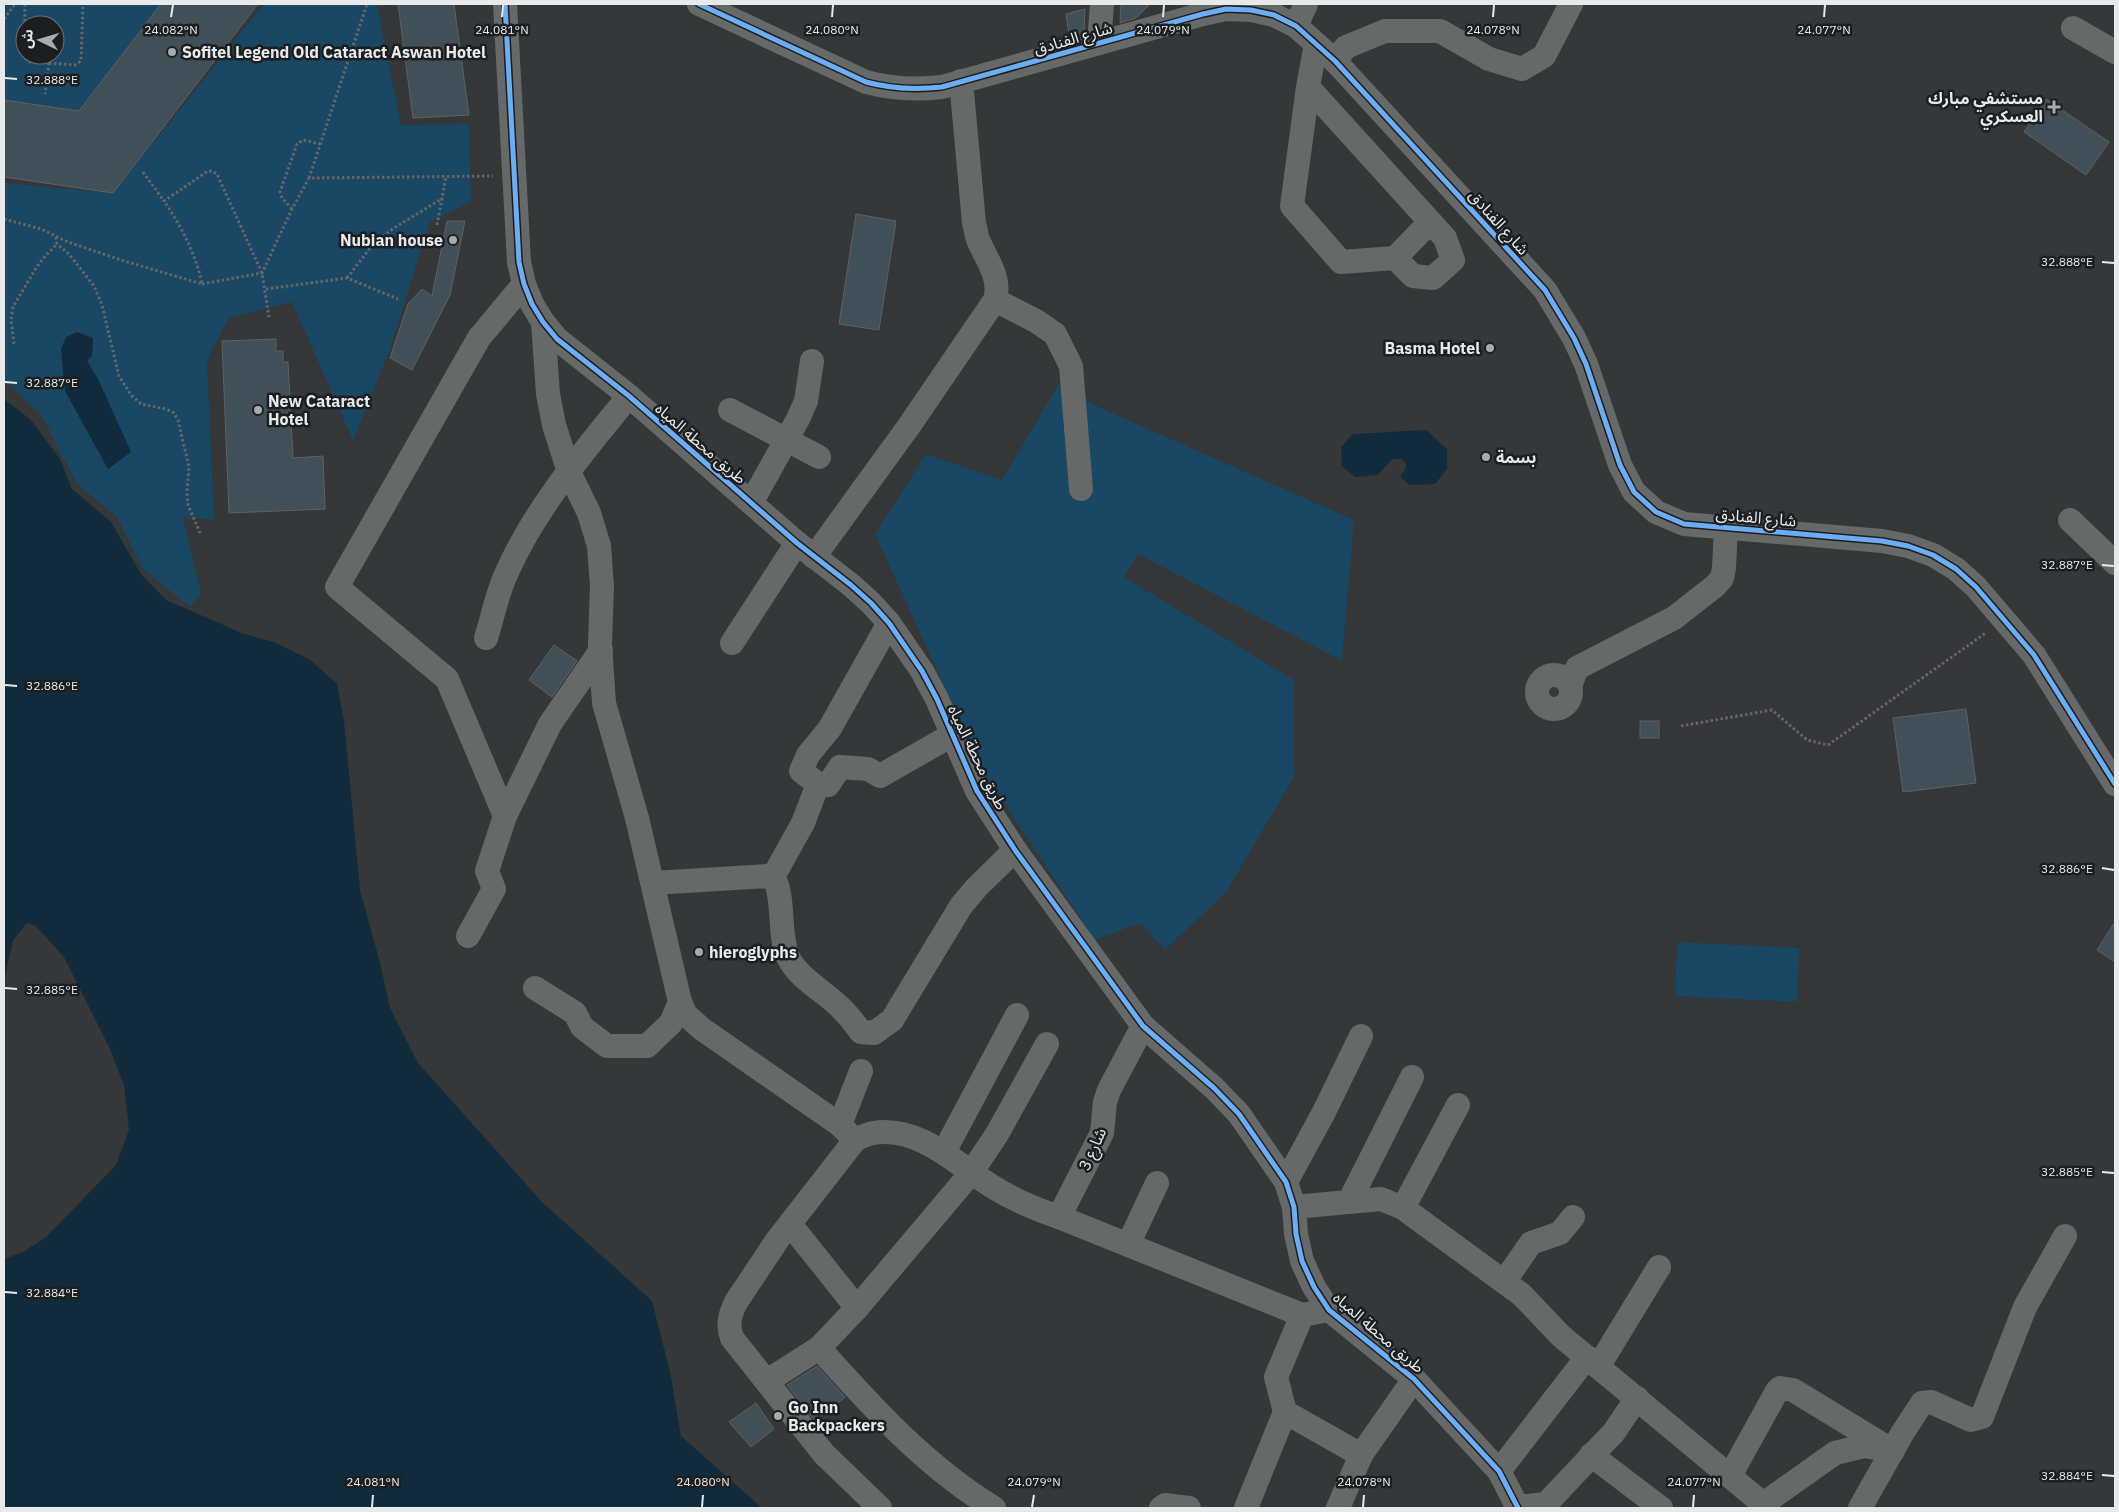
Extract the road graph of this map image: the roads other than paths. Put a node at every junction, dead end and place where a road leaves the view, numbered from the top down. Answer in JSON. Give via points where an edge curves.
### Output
{"nodes":[{"id":1,"x":505,"y":4,"type":"edge"},
{"id":2,"x":699,"y":4,"type":"edge"},
{"id":3,"x":1102,"y":4,"type":"edge"},
{"id":4,"x":1306,"y":4,"type":"edge"},
{"id":5,"x":1571,"y":4,"type":"edge"},
{"id":6,"x":1227,"y":7,"type":"edge"},
{"id":7,"x":1296,"y":26,"type":"junction"},
{"id":8,"x":2074,"y":28,"type":"dead end"},
{"id":9,"x":1099,"y":44,"type":"junction"},
{"id":10,"x":1316,"y":44,"type":"junction"},
{"id":11,"x":2115,"y":52,"type":"edge"},
{"id":12,"x":1335,"y":62,"type":"junction"},
{"id":13,"x":961,"y":82,"type":"junction"},
{"id":14,"x":1308,"y":87,"type":"junction"},
{"id":15,"x":1430,"y":222,"type":"junction"},
{"id":16,"x":1395,"y":258,"type":"junction"},
{"id":17,"x":524,"y":284,"type":"junction"},
{"id":18,"x":995,"y":300,"type":"junction"},
{"id":19,"x":543,"y":322,"type":"junction"},
{"id":20,"x":812,"y":361,"type":"dead end"},
{"id":21,"x":629,"y":396,"type":"junction"},
{"id":22,"x":730,"y":410,"type":"dead end"},
{"id":23,"x":786,"y":440,"type":"junction"},
{"id":24,"x":819,"y":457,"type":"dead end"},
{"id":25,"x":569,"y":472,"type":"junction"},
{"id":26,"x":1080,"y":489,"type":"dead end"},
{"id":27,"x":750,"y":503,"type":"junction"},
{"id":28,"x":2070,"y":520,"type":"dead end"},
{"id":29,"x":1726,"y":527,"type":"junction"},
{"id":30,"x":806,"y":550,"type":"junction"},
{"id":31,"x":2115,"y":563,"type":"edge"},
{"id":32,"x":889,"y":623,"type":"junction"},
{"id":33,"x":486,"y":638,"type":"dead end"},
{"id":34,"x":732,"y":643,"type":"dead end"},
{"id":35,"x":600,"y":650,"type":"junction"},
{"id":36,"x":1570,"y":686,"type":"dead end"},
{"id":37,"x":952,"y":735,"type":"junction"},
{"id":38,"x":2113,"y":773,"type":"edge"},
{"id":39,"x":818,"y":784,"type":"junction"},
{"id":40,"x":505,"y":816,"type":"junction"},
{"id":41,"x":1014,"y":850,"type":"junction"},
{"id":42,"x":773,"y":878,"type":"junction"},
{"id":43,"x":653,"y":883,"type":"junction"},
{"id":44,"x":468,"y":936,"type":"dead end"},
{"id":45,"x":535,"y":988,"type":"dead end"},
{"id":46,"x":680,"y":1002,"type":"junction"},
{"id":47,"x":1017,"y":1015,"type":"dead end"},
{"id":48,"x":1143,"y":1026,"type":"junction"},
{"id":49,"x":1362,"y":1036,"type":"dead end"},
{"id":50,"x":1047,"y":1044,"type":"dead end"},
{"id":51,"x":862,"y":1071,"type":"dead end"},
{"id":52,"x":1412,"y":1076,"type":"dead end"},
{"id":53,"x":1458,"y":1104,"type":"dead end"},
{"id":54,"x":848,"y":1133,"type":"junction"},
{"id":55,"x":944,"y":1152,"type":"junction"},
{"id":56,"x":971,"y":1173,"type":"junction"},
{"id":57,"x":1286,"y":1182,"type":"junction"},
{"id":58,"x":1157,"y":1183,"type":"dead end"},
{"id":59,"x":1350,"y":1200,"type":"junction"},
{"id":60,"x":1294,"y":1207,"type":"junction"},
{"id":61,"x":1403,"y":1208,"type":"junction"},
{"id":62,"x":1059,"y":1217,"type":"junction"},
{"id":63,"x":1573,"y":1217,"type":"dead end"},
{"id":64,"x":790,"y":1224,"type":"junction"},
{"id":65,"x":2065,"y":1236,"type":"dead end"},
{"id":66,"x":1128,"y":1245,"type":"junction"},
{"id":67,"x":1659,"y":1267,"type":"dead end"},
{"id":68,"x":1504,"y":1282,"type":"junction"},
{"id":69,"x":856,"y":1308,"type":"junction"},
{"id":70,"x":1329,"y":1310,"type":"junction"},
{"id":71,"x":1302,"y":1315,"type":"junction"},
{"id":72,"x":819,"y":1348,"type":"junction"},
{"id":73,"x":1593,"y":1362,"type":"junction"},
{"id":74,"x":1414,"y":1379,"type":"junction"},
{"id":75,"x":766,"y":1381,"type":"junction"},
{"id":76,"x":1637,"y":1398,"type":"junction"},
{"id":77,"x":1285,"y":1412,"type":"junction"},
{"id":78,"x":1893,"y":1451,"type":"junction"},
{"id":79,"x":1361,"y":1455,"type":"junction"},
{"id":80,"x":1591,"y":1455,"type":"junction"},
{"id":81,"x":1500,"y":1471,"type":"junction"},
{"id":82,"x":1730,"y":1476,"type":"junction"},
{"id":83,"x":1765,"y":1506,"type":"edge"},
{"id":84,"x":880,"y":1508,"type":"edge"},
{"id":85,"x":994,"y":1508,"type":"edge"},
{"id":86,"x":1160,"y":1508,"type":"edge"},
{"id":87,"x":1189,"y":1508,"type":"edge"},
{"id":88,"x":1246,"y":1508,"type":"edge"},
{"id":89,"x":1338,"y":1508,"type":"edge"},
{"id":90,"x":1518,"y":1508,"type":"edge"},
{"id":91,"x":1661,"y":1508,"type":"edge"},
{"id":92,"x":1860,"y":1508,"type":"edge"}],
"edges":[{"from":1,"to":17,"type":"street","name":"طريق محطة المياه","via":[[519,262]]},
{"from":2,"to":13,"type":"street","name":"شارع الفنادق","via":[[866,82],[884,87],[923,89]]},
{"from":3,"to":9,"type":"street"},
{"from":4,"to":7,"type":"street"},
{"from":5,"to":12,"type":"street","via":[[1544,56],[1522,69],[1489,58],[1440,31],[1385,32],[1346,47]]},
{"from":6,"to":7,"type":"street","name":"شارع الفنادق","via":[[1266,14]]},
{"from":6,"to":9,"type":"street","name":"شارع الفنادق"},
{"from":7,"to":10,"type":"street","name":"شارع الفنادق"},
{"from":8,"to":11,"type":"street"},
{"from":9,"to":13,"type":"street","name":"شارع الفنادق"},
{"from":10,"to":12,"type":"street","name":"شارع الفنادق"},
{"from":10,"to":14,"type":"street"},
{"from":12,"to":29,"type":"street","name":"شارع الفنادق","via":[[1545,290],[1586,364],[1620,465],[1634,492],[1656,512],[1684,524]]},
{"from":13,"to":18,"type":"street","via":[[974,222],[978,239],[997,279]]},
{"from":14,"to":15,"type":"street"},
{"from":14,"to":16,"type":"street","via":[[1292,206],[1341,262]]},
{"from":15,"to":16,"type":"street"},
{"from":15,"to":16,"type":"street","via":[[1446,238],[1453,260],[1433,278],[1414,276]]},
{"from":17,"to":19,"type":"street","name":"طريق محطة المياه"},
{"from":17,"to":40,"type":"street","via":[[480,338],[338,587],[447,679]]},
{"from":18,"to":26,"type":"street","via":[[1055,334],[1071,366]]},
{"from":18,"to":30,"type":"street","via":[[909,426]]},
{"from":19,"to":21,"type":"street","name":"طريق محطة المياه","via":[[568,348]]},
{"from":19,"to":25,"type":"street","via":[[548,394]]},
{"from":20,"to":23,"type":"street","via":[[806,401]]},
{"from":21,"to":25,"type":"street"},
{"from":21,"to":27,"type":"street","name":"طريق محطة المياه"},
{"from":22,"to":23,"type":"street"},
{"from":23,"to":24,"type":"street"},
{"from":23,"to":27,"type":"street"},
{"from":25,"to":33,"type":"street","via":[[533,524],[506,573]]},
{"from":25,"to":35,"type":"street","via":[[589,513],[599,546],[602,586]]},
{"from":27,"to":30,"type":"street","name":"طريق محطة المياه"},
{"from":28,"to":31,"type":"street"},
{"from":29,"to":36,"type":"street","via":[[1722,578],[1715,586],[1674,618],[1577,668]]},
{"from":29,"to":38,"type":"street","name":"شارع الفنادق","via":[[1882,541],[1932,555],[1956,569],[1976,586],[2034,655]]},
{"from":30,"to":32,"type":"street","name":"طريق محطة المياه","via":[[871,603]]},
{"from":30,"to":34,"type":"street"},
{"from":32,"to":37,"type":"street","name":"طريق محطة المياه","via":[[922,671]]},
{"from":32,"to":39,"type":"street","via":[[830,728],[808,755],[801,771]]},
{"from":35,"to":40,"type":"street","via":[[550,724]]},
{"from":35,"to":43,"type":"street","via":[[604,704]]},
{"from":37,"to":39,"type":"street","via":[[880,776],[868,769],[840,767],[828,785]]},
{"from":37,"to":41,"type":"street","name":"طريق محطة المياه","via":[[977,791]]},
{"from":39,"to":42,"type":"street","via":[[803,823]]},
{"from":40,"to":44,"type":"street","via":[[487,871],[494,889]]},
{"from":41,"to":42,"type":"street","via":[[961,906],[892,1020],[874,1032],[861,1032],[842,1009],[799,972],[789,959],[783,943],[778,888]]},
{"from":41,"to":48,"type":"street","name":"طريق محطة المياه"},
{"from":42,"to":43,"type":"street"},
{"from":43,"to":46,"type":"street"},
{"from":45,"to":46,"type":"street","via":[[575,1013],[582,1027],[607,1046],[648,1046],[671,1023]]},
{"from":46,"to":54,"type":"street","via":[[686,1015],[702,1029]]},
{"from":47,"to":55,"type":"street"},
{"from":48,"to":57,"type":"street","name":"طريق محطة المياه","via":[[1239,1114]]},
{"from":48,"to":62,"type":"street","name":"شارع 3","via":[[1109,1090],[1102,1133]]},
{"from":49,"to":57,"type":"street"},
{"from":50,"to":56,"type":"street","via":[[997,1134]]},
{"from":51,"to":54,"type":"street"},
{"from":52,"to":59,"type":"street"},
{"from":53,"to":61,"type":"street"},
{"from":54,"to":55,"type":"street","via":[[891,1132],[915,1138]]},
{"from":54,"to":64,"type":"street"},
{"from":55,"to":56,"type":"street"},
{"from":56,"to":62,"type":"street","via":[[1030,1207]]},
{"from":56,"to":69,"type":"street"},
{"from":57,"to":60,"type":"street","name":"طريق محطة المياه"},
{"from":58,"to":66,"type":"street"},
{"from":59,"to":60,"type":"street"},
{"from":59,"to":61,"type":"street","via":[[1381,1199]]},
{"from":60,"to":70,"type":"street","name":"طريق محطة المياه","via":[[1302,1262]]},
{"from":61,"to":68,"type":"street"},
{"from":62,"to":66,"type":"street"},
{"from":63,"to":68,"type":"street","via":[[1560,1233],[1531,1243]]},
{"from":64,"to":69,"type":"street"},
{"from":64,"to":75,"type":"street","via":[[736,1302],[729,1324],[732,1338]]},
{"from":65,"to":78,"type":"street","via":[[2025,1307],[1982,1417],[1971,1420],[1931,1402],[1922,1403]]},
{"from":66,"to":71,"type":"street"},
{"from":67,"to":73,"type":"street"},
{"from":68,"to":73,"type":"street"},
{"from":69,"to":72,"type":"street"},
{"from":70,"to":71,"type":"street"},
{"from":70,"to":74,"type":"street","name":"طريق محطة المياه"},
{"from":71,"to":77,"type":"street","via":[[1276,1377]]},
{"from":72,"to":75,"type":"street"},
{"from":72,"to":85,"type":"street","via":[[873,1408],[931,1463],[964,1490]]},
{"from":73,"to":76,"type":"street"},
{"from":73,"to":81,"type":"street"},
{"from":74,"to":79,"type":"street"},
{"from":74,"to":81,"type":"street","name":"طريق محطة المياه"},
{"from":75,"to":84,"type":"street","via":[[824,1454]]},
{"from":76,"to":80,"type":"street","via":[[1614,1432]]},
{"from":76,"to":82,"type":"street"},
{"from":77,"to":79,"type":"street"},
{"from":77,"to":88,"type":"street"},
{"from":78,"to":82,"type":"street","via":[[1793,1390],[1780,1388]]},
{"from":78,"to":83,"type":"street","via":[[1864,1446],[1834,1453]]},
{"from":78,"to":92,"type":"street"},
{"from":79,"to":89,"type":"street"},
{"from":80,"to":90,"type":"street","via":[[1546,1504]]},
{"from":80,"to":91,"type":"street"},
{"from":81,"to":90,"type":"street","name":"طريق محطة المياه"},
{"from":82,"to":83,"type":"street"},
{"from":86,"to":87,"type":"street"}]}
